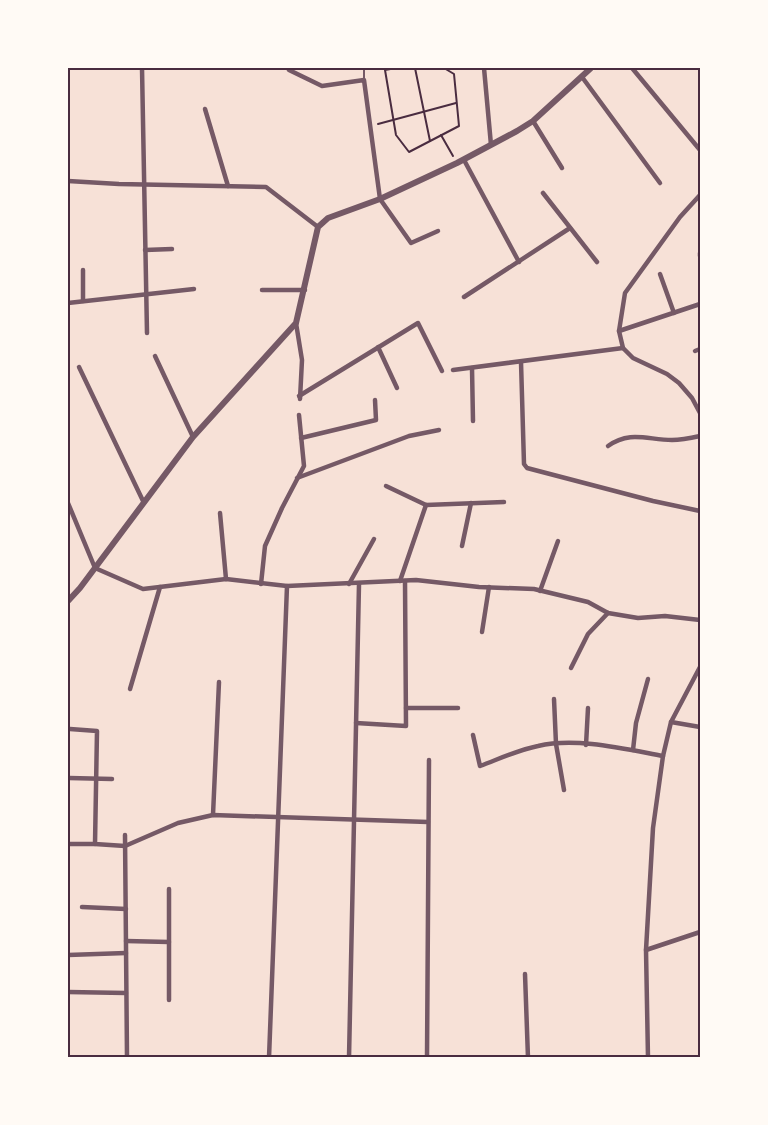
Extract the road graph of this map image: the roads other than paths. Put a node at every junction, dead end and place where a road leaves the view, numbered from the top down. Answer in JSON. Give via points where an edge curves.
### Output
{"nodes":[{"id":1,"x":142,"y":68,"type":"edge"},
{"id":2,"x":288,"y":68,"type":"edge"},
{"id":3,"x":364,"y":68,"type":"edge"},
{"id":4,"x":484,"y":68,"type":"edge"},
{"id":5,"x":591,"y":68,"type":"edge"},
{"id":6,"x":632,"y":68,"type":"edge"},
{"id":7,"x":582,"y":77,"type":"junction"},
{"id":8,"x":364,"y":80,"type":"junction"},
{"id":9,"x":205,"y":109,"type":"dead end"},
{"id":10,"x":533,"y":121,"type":"junction"},
{"id":11,"x":491,"y":145,"type":"junction"},
{"id":12,"x":700,"y":150,"type":"edge"},
{"id":13,"x":460,"y":161,"type":"junction"},
{"id":14,"x":562,"y":168,"type":"dead end"},
{"id":15,"x":68,"y":181,"type":"edge"},
{"id":16,"x":660,"y":183,"type":"dead end"},
{"id":17,"x":144,"y":185,"type":"junction"},
{"id":18,"x":228,"y":186,"type":"junction"},
{"id":19,"x":543,"y":193,"type":"dead end"},
{"id":20,"x":700,"y":195,"type":"edge"},
{"id":21,"x":380,"y":199,"type":"junction"},
{"id":22,"x":318,"y":227,"type":"junction"},
{"id":23,"x":570,"y":228,"type":"junction"},
{"id":24,"x":438,"y":231,"type":"dead end"},
{"id":25,"x":172,"y":249,"type":"dead end"},
{"id":26,"x":145,"y":250,"type":"junction"},
{"id":27,"x":519,"y":262,"type":"junction"},
{"id":28,"x":597,"y":262,"type":"dead end"},
{"id":29,"x":83,"y":270,"type":"dead end"},
{"id":30,"x":660,"y":274,"type":"dead end"},
{"id":31,"x":194,"y":289,"type":"dead end"},
{"id":32,"x":262,"y":290,"type":"dead end"},
{"id":33,"x":305,"y":290,"type":"junction"},
{"id":34,"x":146,"y":294,"type":"junction"},
{"id":35,"x":464,"y":297,"type":"dead end"},
{"id":36,"x":83,"y":301,"type":"junction"},
{"id":37,"x":68,"y":303,"type":"edge"},
{"id":38,"x":700,"y":304,"type":"edge"},
{"id":39,"x":674,"y":313,"type":"junction"},
{"id":40,"x":296,"y":323,"type":"junction"},
{"id":41,"x":619,"y":331,"type":"junction"},
{"id":42,"x":147,"y":333,"type":"dead end"},
{"id":43,"x":378,"y":347,"type":"junction"},
{"id":44,"x":623,"y":348,"type":"junction"},
{"id":45,"x":156,"y":356,"type":"dead end"},
{"id":46,"x":521,"y":362,"type":"junction"},
{"id":47,"x":79,"y":367,"type":"dead end"},
{"id":48,"x":472,"y":368,"type":"junction"},
{"id":49,"x":442,"y":370,"type":"dead end"},
{"id":50,"x":453,"y":370,"type":"dead end"},
{"id":51,"x":397,"y":388,"type":"dead end"},
{"id":52,"x":375,"y":400,"type":"dead end"},
{"id":53,"x":700,"y":413,"type":"edge"},
{"id":54,"x":299,"y":416,"type":"dead end"},
{"id":55,"x":473,"y":421,"type":"dead end"},
{"id":56,"x":439,"y":430,"type":"dead end"},
{"id":57,"x":700,"y":436,"type":"edge"},
{"id":58,"x":193,"y":437,"type":"junction"},
{"id":59,"x":301,"y":438,"type":"junction"},
{"id":60,"x":608,"y":446,"type":"dead end"},
{"id":61,"x":297,"y":478,"type":"junction"},
{"id":62,"x":386,"y":486,"type":"dead end"},
{"id":63,"x":144,"y":502,"type":"junction"},
{"id":64,"x":471,"y":502,"type":"junction"},
{"id":65,"x":504,"y":502,"type":"dead end"},
{"id":66,"x":68,"y":503,"type":"edge"},
{"id":67,"x":426,"y":505,"type":"junction"},
{"id":68,"x":700,"y":511,"type":"edge"},
{"id":69,"x":220,"y":513,"type":"dead end"},
{"id":70,"x":374,"y":539,"type":"dead end"},
{"id":71,"x":558,"y":542,"type":"dead end"},
{"id":72,"x":462,"y":546,"type":"dead end"},
{"id":73,"x":95,"y":568,"type":"junction"},
{"id":74,"x":226,"y":579,"type":"junction"},
{"id":75,"x":402,"y":581,"type":"junction"},
{"id":76,"x":261,"y":584,"type":"junction"},
{"id":77,"x":349,"y":584,"type":"junction"},
{"id":78,"x":359,"y":584,"type":"junction"},
{"id":79,"x":287,"y":586,"type":"junction"},
{"id":80,"x":160,"y":587,"type":"junction"},
{"id":81,"x":489,"y":587,"type":"junction"},
{"id":82,"x":540,"y":591,"type":"junction"},
{"id":83,"x":68,"y":601,"type":"edge"},
{"id":84,"x":608,"y":613,"type":"junction"},
{"id":85,"x":700,"y":620,"type":"edge"},
{"id":86,"x":482,"y":632,"type":"dead end"},
{"id":87,"x":572,"y":668,"type":"dead end"},
{"id":88,"x":700,"y":668,"type":"edge"},
{"id":89,"x":648,"y":679,"type":"dead end"},
{"id":90,"x":219,"y":682,"type":"dead end"},
{"id":91,"x":130,"y":689,"type":"dead end"},
{"id":92,"x":554,"y":699,"type":"dead end"},
{"id":93,"x":406,"y":708,"type":"junction"},
{"id":94,"x":458,"y":708,"type":"dead end"},
{"id":95,"x":588,"y":708,"type":"dead end"},
{"id":96,"x":671,"y":722,"type":"junction"},
{"id":97,"x":356,"y":723,"type":"junction"},
{"id":98,"x":700,"y":728,"type":"edge"},
{"id":99,"x":70,"y":729,"type":"dead end"},
{"id":100,"x":473,"y":735,"type":"dead end"},
{"id":101,"x":556,"y":744,"type":"junction"},
{"id":102,"x":586,"y":745,"type":"junction"},
{"id":103,"x":633,"y":750,"type":"junction"},
{"id":104,"x":663,"y":756,"type":"junction"},
{"id":105,"x":429,"y":760,"type":"dead end"},
{"id":106,"x":69,"y":778,"type":"edge"},
{"id":107,"x":96,"y":779,"type":"junction"},
{"id":108,"x":112,"y":779,"type":"dead end"},
{"id":109,"x":564,"y":790,"type":"dead end"},
{"id":110,"x":213,"y":815,"type":"junction"},
{"id":111,"x":278,"y":817,"type":"junction"},
{"id":112,"x":354,"y":819,"type":"junction"},
{"id":113,"x":428,"y":822,"type":"junction"},
{"id":114,"x":125,"y":836,"type":"dead end"},
{"id":115,"x":68,"y":844,"type":"edge"},
{"id":116,"x":94,"y":844,"type":"junction"},
{"id":117,"x":125,"y":846,"type":"junction"},
{"id":118,"x":169,"y":889,"type":"dead end"},
{"id":119,"x":82,"y":907,"type":"dead end"},
{"id":120,"x":126,"y":909,"type":"junction"},
{"id":121,"x":700,"y":932,"type":"edge"},
{"id":122,"x":126,"y":941,"type":"junction"},
{"id":123,"x":169,"y":942,"type":"junction"},
{"id":124,"x":646,"y":950,"type":"junction"},
{"id":125,"x":126,"y":953,"type":"junction"},
{"id":126,"x":68,"y":954,"type":"edge"},
{"id":127,"x":525,"y":974,"type":"dead end"},
{"id":128,"x":68,"y":992,"type":"edge"},
{"id":129,"x":126,"y":993,"type":"junction"},
{"id":130,"x":169,"y":1000,"type":"dead end"},
{"id":131,"x":127,"y":1058,"type":"edge"},
{"id":132,"x":269,"y":1058,"type":"edge"},
{"id":133,"x":349,"y":1058,"type":"edge"},
{"id":134,"x":427,"y":1058,"type":"edge"},
{"id":135,"x":528,"y":1058,"type":"edge"},
{"id":136,"x":648,"y":1058,"type":"edge"}],
"edges":[{"from":1,"to":17,"type":"street"},
{"from":2,"to":8,"type":"street","via":[[322,86]]},
{"from":3,"to":8,"type":"lane"},
{"from":4,"to":11,"type":"street"},
{"from":5,"to":7,"type":"street"},
{"from":6,"to":12,"type":"street"},
{"from":7,"to":10,"type":"street"},
{"from":7,"to":16,"type":"street"},
{"from":8,"to":21,"type":"street"},
{"from":9,"to":18,"type":"street"},
{"from":10,"to":11,"type":"street"},
{"from":10,"to":14,"type":"street"},
{"from":11,"to":13,"type":"street"},
{"from":13,"to":21,"type":"street"},
{"from":13,"to":27,"type":"street"},
{"from":15,"to":17,"type":"street"},
{"from":17,"to":18,"type":"street"},
{"from":17,"to":26,"type":"street"},
{"from":18,"to":22,"type":"street","via":[[266,187]]},
{"from":19,"to":23,"type":"street"},
{"from":20,"to":41,"type":"street","via":[[625,293]]},
{"from":21,"to":22,"type":"street","via":[[328,218]]},
{"from":21,"to":24,"type":"street","via":[[411,243]]},
{"from":22,"to":33,"type":"street"},
{"from":23,"to":27,"type":"street"},
{"from":23,"to":28,"type":"street"},
{"from":25,"to":26,"type":"street"},
{"from":26,"to":34,"type":"street"},
{"from":27,"to":35,"type":"street"},
{"from":29,"to":36,"type":"street"},
{"from":30,"to":39,"type":"street"},
{"from":31,"to":34,"type":"street"},
{"from":32,"to":33,"type":"street"},
{"from":33,"to":40,"type":"street"},
{"from":34,"to":36,"type":"street"},
{"from":34,"to":42,"type":"street"},
{"from":36,"to":37,"type":"street"},
{"from":38,"to":39,"type":"street"},
{"from":39,"to":41,"type":"street"},
{"from":40,"to":43,"type":"street","via":[[302,360],[299,397]]},
{"from":40,"to":58,"type":"street"},
{"from":41,"to":44,"type":"street"},
{"from":43,"to":49,"type":"street","via":[[418,323]]},
{"from":43,"to":51,"type":"street"},
{"from":44,"to":46,"type":"street"},
{"from":44,"to":53,"type":"street","via":[[633,358],[679,383]]},
{"from":45,"to":58,"type":"street"},
{"from":46,"to":48,"type":"street"},
{"from":46,"to":68,"type":"street","via":[[527,468]]},
{"from":47,"to":63,"type":"street"},
{"from":48,"to":50,"type":"street"},
{"from":48,"to":55,"type":"street"},
{"from":52,"to":59,"type":"street","via":[[376,420]]},
{"from":54,"to":59,"type":"street"},
{"from":56,"to":61,"type":"street","via":[[409,436]]},
{"from":57,"to":60,"type":"street","via":[[672,440],[632,436],[619,438]]},
{"from":58,"to":63,"type":"street"},
{"from":59,"to":61,"type":"street","via":[[304,466]]},
{"from":61,"to":76,"type":"street","via":[[265,546]]},
{"from":62,"to":67,"type":"street"},
{"from":63,"to":73,"type":"street"},
{"from":64,"to":65,"type":"street"},
{"from":64,"to":67,"type":"street"},
{"from":64,"to":72,"type":"street"},
{"from":66,"to":73,"type":"street"},
{"from":67,"to":75,"type":"street"},
{"from":69,"to":74,"type":"street"},
{"from":70,"to":77,"type":"street"},
{"from":71,"to":82,"type":"street"},
{"from":73,"to":80,"type":"street","via":[[143,589]]},
{"from":73,"to":83,"type":"street"},
{"from":74,"to":76,"type":"street"},
{"from":74,"to":80,"type":"street"},
{"from":75,"to":78,"type":"street"},
{"from":75,"to":81,"type":"street"},
{"from":75,"to":93,"type":"street"},
{"from":76,"to":79,"type":"street"},
{"from":77,"to":78,"type":"street"},
{"from":77,"to":79,"type":"street"},
{"from":78,"to":97,"type":"street"},
{"from":79,"to":111,"type":"street"},
{"from":80,"to":91,"type":"street"},
{"from":81,"to":82,"type":"street"},
{"from":81,"to":86,"type":"street"},
{"from":82,"to":84,"type":"street","via":[[588,602]]},
{"from":84,"to":85,"type":"street"},
{"from":84,"to":87,"type":"street","via":[[588,633]]},
{"from":88,"to":96,"type":"street"},
{"from":89,"to":103,"type":"street"},
{"from":90,"to":110,"type":"street"},
{"from":92,"to":101,"type":"street"},
{"from":93,"to":94,"type":"street"},
{"from":93,"to":97,"type":"street","via":[[406,726]]},
{"from":95,"to":102,"type":"street"},
{"from":96,"to":98,"type":"street"},
{"from":96,"to":104,"type":"street"},
{"from":97,"to":112,"type":"street"},
{"from":99,"to":107,"type":"street","via":[[96,731]]},
{"from":100,"to":101,"type":"street","via":[[480,766],[538,746]]},
{"from":101,"to":102,"type":"street"},
{"from":101,"to":109,"type":"street"},
{"from":102,"to":103,"type":"street"},
{"from":103,"to":104,"type":"street"},
{"from":104,"to":124,"type":"street"},
{"from":105,"to":113,"type":"street"},
{"from":106,"to":107,"type":"street"},
{"from":107,"to":108,"type":"street"},
{"from":107,"to":116,"type":"street"},
{"from":110,"to":111,"type":"street"},
{"from":110,"to":117,"type":"street","via":[[178,823]]},
{"from":111,"to":112,"type":"street"},
{"from":111,"to":132,"type":"street"},
{"from":112,"to":113,"type":"street"},
{"from":112,"to":133,"type":"street"},
{"from":113,"to":134,"type":"street"},
{"from":114,"to":117,"type":"street"},
{"from":115,"to":116,"type":"street"},
{"from":116,"to":117,"type":"street"},
{"from":117,"to":120,"type":"street"},
{"from":118,"to":123,"type":"street"},
{"from":119,"to":120,"type":"street"},
{"from":120,"to":122,"type":"street"},
{"from":121,"to":124,"type":"street"},
{"from":122,"to":123,"type":"street"},
{"from":122,"to":125,"type":"street"},
{"from":123,"to":130,"type":"street"},
{"from":124,"to":136,"type":"street"},
{"from":125,"to":126,"type":"street"},
{"from":125,"to":129,"type":"street"},
{"from":127,"to":135,"type":"street"},
{"from":128,"to":129,"type":"street"},
{"from":129,"to":131,"type":"street"}]}
